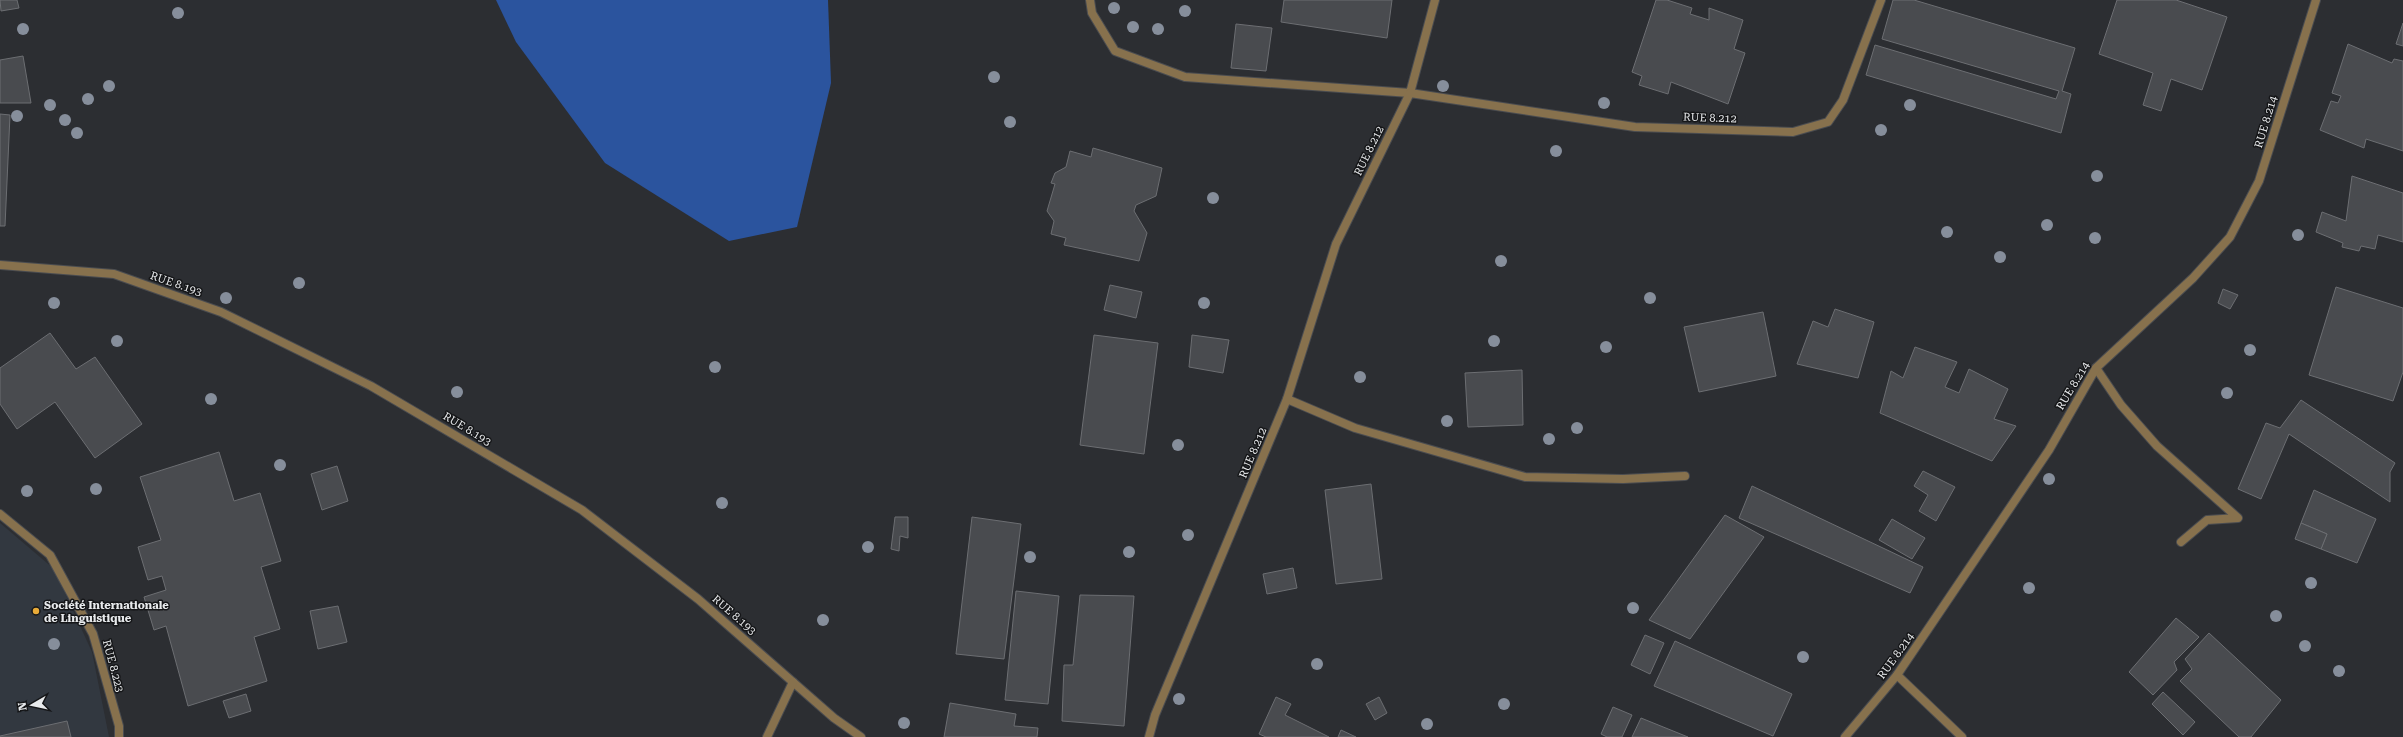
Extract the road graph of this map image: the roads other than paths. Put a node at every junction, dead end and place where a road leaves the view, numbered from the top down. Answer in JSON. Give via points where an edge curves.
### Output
{"nodes":[{"id":1,"x":1090,"y":0,"type":"edge"},
{"id":2,"x":1435,"y":0,"type":"edge"},
{"id":3,"x":1881,"y":0,"type":"edge"},
{"id":4,"x":2316,"y":0,"type":"edge"},
{"id":5,"x":1410,"y":93,"type":"junction"},
{"id":6,"x":0,"y":265,"type":"edge"},
{"id":7,"x":2096,"y":368,"type":"junction"},
{"id":8,"x":1287,"y":399,"type":"junction"},
{"id":9,"x":1685,"y":476,"type":"dead end"},
{"id":10,"x":0,"y":514,"type":"edge"},
{"id":11,"x":2181,"y":542,"type":"dead end"},
{"id":12,"x":1897,"y":675,"type":"junction"},
{"id":13,"x":793,"y":682,"type":"junction"},
{"id":14,"x":119,"y":737,"type":"edge"},
{"id":15,"x":767,"y":737,"type":"edge"},
{"id":16,"x":861,"y":737,"type":"edge"},
{"id":17,"x":1149,"y":737,"type":"edge"},
{"id":18,"x":1845,"y":737,"type":"edge"},
{"id":19,"x":1962,"y":737,"type":"edge"}],
"edges":[{"from":1,"to":5,"type":"street","via":[[1092,13],[1115,51],[1186,77]]},
{"from":2,"to":5,"type":"street"},
{"from":3,"to":5,"type":"street","name":"RUE 8.212","via":[[1843,100],[1828,122],[1793,132],[1635,127]]},
{"from":4,"to":7,"type":"street","name":"RUE 8.214","via":[[2259,181],[2230,237],[2193,278]]},
{"from":5,"to":8,"type":"street","name":"RUE 8.212","via":[[1336,244]]},
{"from":6,"to":13,"type":"street","name":"RUE 8.193","via":[[114,274],[221,312],[372,386],[582,510],[698,599]]},
{"from":7,"to":11,"type":"street","via":[[2120,406],[2157,446],[2238,518],[2207,520]]},
{"from":7,"to":12,"type":"street","name":"RUE 8.214","via":[[2049,450]]},
{"from":8,"to":9,"type":"street","via":[[1355,428],[1525,477],[1623,479]]},
{"from":8,"to":17,"type":"street","name":"RUE 8.212","via":[[1154,715]]},
{"from":10,"to":14,"type":"street","name":"RUE 8.223","via":[[50,555],[93,634],[119,726]]},
{"from":12,"to":18,"type":"street","name":"RUE 8.214"},
{"from":12,"to":19,"type":"street"},
{"from":13,"to":15,"type":"street"},
{"from":13,"to":16,"type":"street","name":"RUE 8.193","via":[[834,718]]}]}
